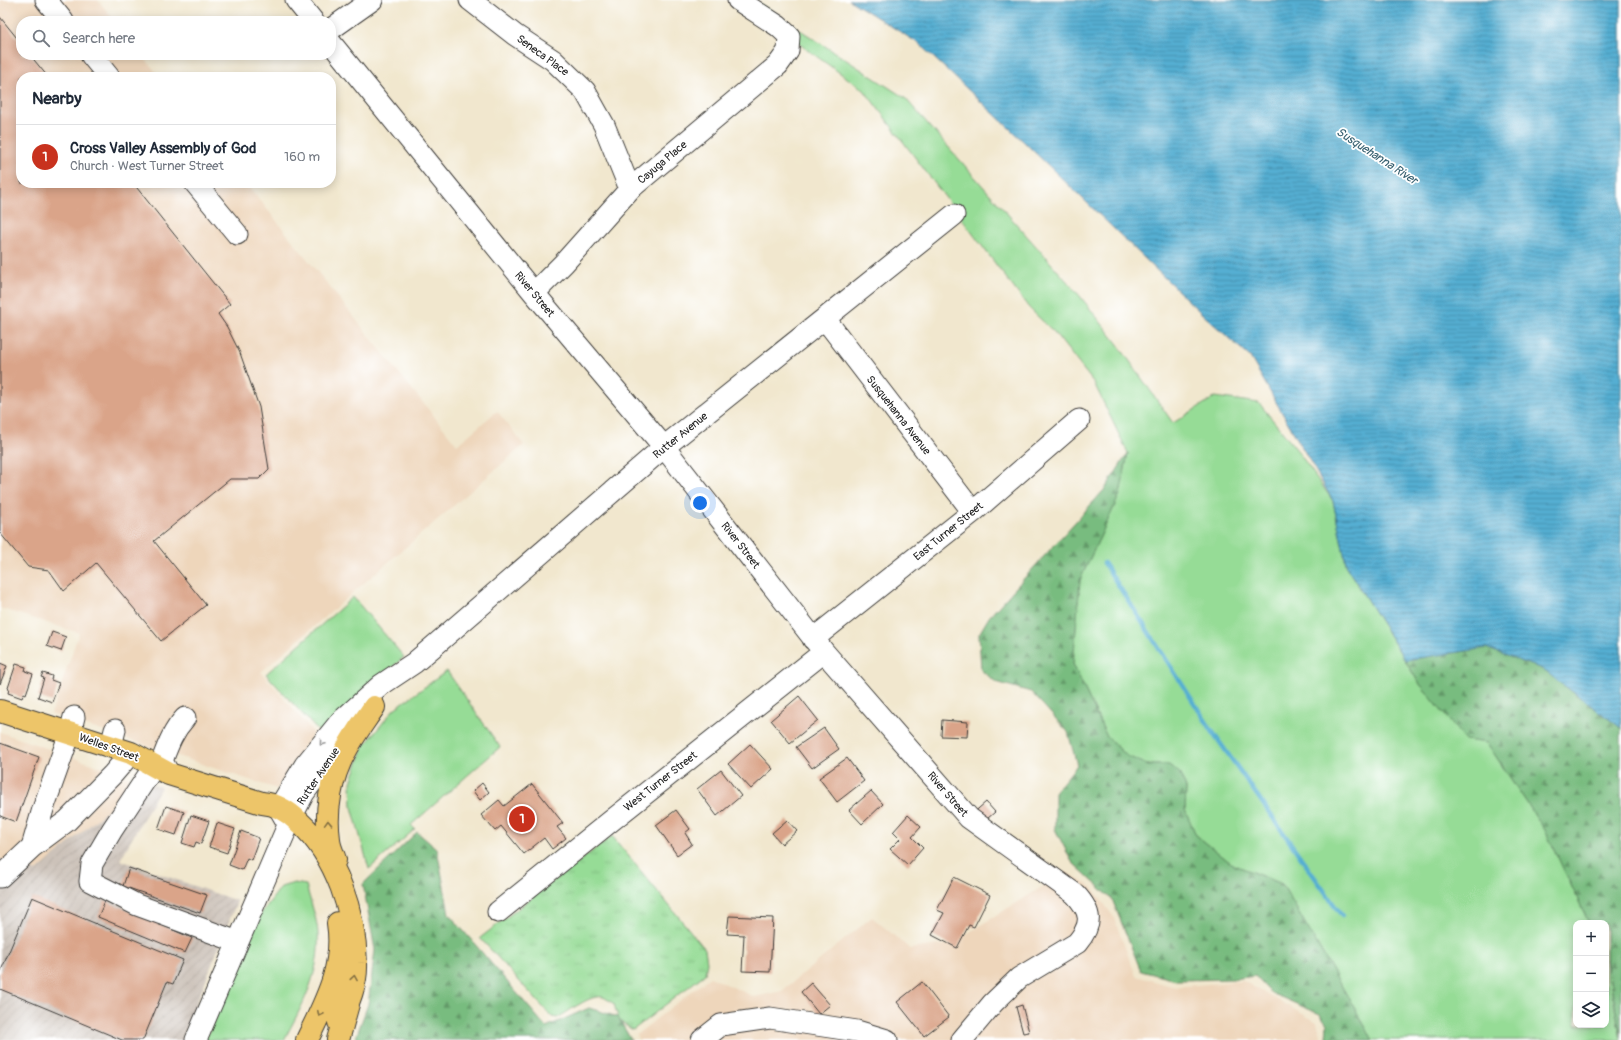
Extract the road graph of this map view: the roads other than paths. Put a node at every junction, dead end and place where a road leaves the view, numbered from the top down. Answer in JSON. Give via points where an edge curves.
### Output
{"nodes":[{"id":1,"x":46,"y":0,"type":"edge"},
{"id":2,"x":296,"y":0,"type":"edge"},
{"id":3,"x":372,"y":0,"type":"edge"},
{"id":4,"x":470,"y":0,"type":"edge"},
{"id":5,"x":738,"y":0,"type":"edge"},
{"id":6,"x":59,"y":16,"type":"edge"},
{"id":7,"x":309,"y":16,"type":"edge"},
{"id":8,"x":336,"y":25,"type":"edge"},
{"id":9,"x":336,"y":49,"type":"edge"},
{"id":10,"x":95,"y":60,"type":"edge"},
{"id":11,"x":105,"y":72,"type":"edge"},
{"id":12,"x":199,"y":188,"type":"edge"},
{"id":13,"x":630,"y":189,"type":"junction"},
{"id":14,"x":954,"y":216,"type":"dead end"},
{"id":15,"x":237,"y":234,"type":"dead end"},
{"id":16,"x":534,"y":293,"type":"junction"},
{"id":17,"x":825,"y":319,"type":"junction"},
{"id":18,"x":1079,"y":420,"type":"dead end"},
{"id":19,"x":664,"y":447,"type":"junction"},
{"id":20,"x":972,"y":512,"type":"junction"},
{"id":21,"x":819,"y":646,"type":"junction"},
{"id":22,"x":414,"y":663,"type":"junction"},
{"id":23,"x":374,"y":707,"type":"junction"},
{"id":24,"x":0,"y":711,"type":"edge"},
{"id":25,"x":185,"y":718,"type":"dead end"},
{"id":26,"x":72,"y":725,"type":"junction"},
{"id":27,"x":119,"y":743,"type":"junction"},
{"id":28,"x":162,"y":769,"type":"junction"},
{"id":29,"x":281,"y":813,"type":"junction"},
{"id":30,"x":32,"y":847,"type":"junction"},
{"id":31,"x":0,"y":877,"type":"edge"},
{"id":32,"x":346,"y":901,"type":"junction"},
{"id":33,"x":498,"y":912,"type":"dead end"},
{"id":34,"x":238,"y":942,"type":"junction"},
{"id":35,"x":348,"y":1004,"type":"junction"},
{"id":36,"x":801,"y":1031,"type":"edge"},
{"id":37,"x":196,"y":1040,"type":"edge"},
{"id":38,"x":307,"y":1040,"type":"edge"},
{"id":39,"x":330,"y":1040,"type":"edge"},
{"id":40,"x":338,"y":1040,"type":"edge"},
{"id":41,"x":702,"y":1040,"type":"edge"},
{"id":42,"x":887,"y":1040,"type":"edge"},
{"id":43,"x":962,"y":1040,"type":"edge"}],
"edges":[{"from":1,"to":6,"type":"street"},
{"from":2,"to":7,"type":"street"},
{"from":3,"to":8,"type":"street"},
{"from":4,"to":13,"type":"street","name":"Seneca Place","via":[[515,35],[553,60],[585,91],[604,125]]},
{"from":5,"to":13,"type":"street","name":"Cayuga Place","via":[[789,36],[788,51],[778,65]]},
{"from":9,"to":16,"type":"street","name":"River Street"},
{"from":10,"to":11,"type":"street"},
{"from":12,"to":15,"type":"street"},
{"from":13,"to":16,"type":"street","name":"Cayuga Place"},
{"from":14,"to":17,"type":"street","name":"Rutter Avenue"},
{"from":16,"to":19,"type":"street","name":"River Street"},
{"from":17,"to":19,"type":"street","name":"Rutter Avenue"},
{"from":17,"to":20,"type":"street","name":"Susquehanna Avenue"},
{"from":18,"to":20,"type":"street","name":"East Turner Street"},
{"from":19,"to":21,"type":"street","name":"River Street"},
{"from":19,"to":22,"type":"street","name":"Rutter Avenue"},
{"from":20,"to":21,"type":"street","name":"East Turner Street"},
{"from":21,"to":33,"type":"street","name":"West Turner Street","via":[[611,821]]},
{"from":21,"to":43,"type":"street","name":"River Street","via":[[969,818],[1075,894],[1089,913],[1086,929],[1078,943],[1019,978],[993,1003]]},
{"from":22,"to":23,"type":"street","name":"Rutter Avenue"},
{"from":22,"to":29,"type":"street","name":"Rutter Avenue","one_way":true,"via":[[381,685],[340,722],[305,764]]},
{"from":23,"to":29,"type":"street","name":"Rutter Avenue","via":[[347,734],[304,793]]},
{"from":32,"to":23,"type":"main road","one_way":true,"via":[[329,840],[330,798],[344,753]]},
{"from":24,"to":26,"type":"main road","name":"Welles Street"},
{"from":25,"to":28,"type":"street","via":[[171,736],[162,761]]},
{"from":26,"to":27,"type":"main road","name":"Welles Street"},
{"from":26,"to":30,"type":"street"},
{"from":27,"to":28,"type":"main road","name":"Welles Street"},
{"from":27,"to":30,"type":"street","via":[[113,774],[66,820]]},
{"from":28,"to":29,"type":"main road","name":"Welles Street"},
{"from":28,"to":34,"type":"street","via":[[112,830],[92,864],[90,881],[137,905]]},
{"from":29,"to":32,"type":"main road","name":"Rutter Avenue","via":[[308,830],[320,846],[334,870]]},
{"from":29,"to":34,"type":"street","name":"Rutter Avenue"},
{"from":29,"to":38,"type":"main road","one_way":true,"via":[[321,867],[335,904],[339,925],[340,945],[336,974],[329,995]]},
{"from":30,"to":31,"type":"street"},
{"from":35,"to":32,"type":"main road","name":"Rutter Avenue","one_way":true,"via":[[356,965],[352,925]]},
{"from":34,"to":37,"type":"street","name":"Rutter Avenue"},
{"from":35,"to":39,"type":"main road","name":"Rutter Avenue"},
{"from":35,"to":40,"type":"main road"},
{"from":36,"to":41,"type":"street","via":[[770,1018],[721,1025]]},
{"from":36,"to":42,"type":"street","via":[[856,1031]]}]}
